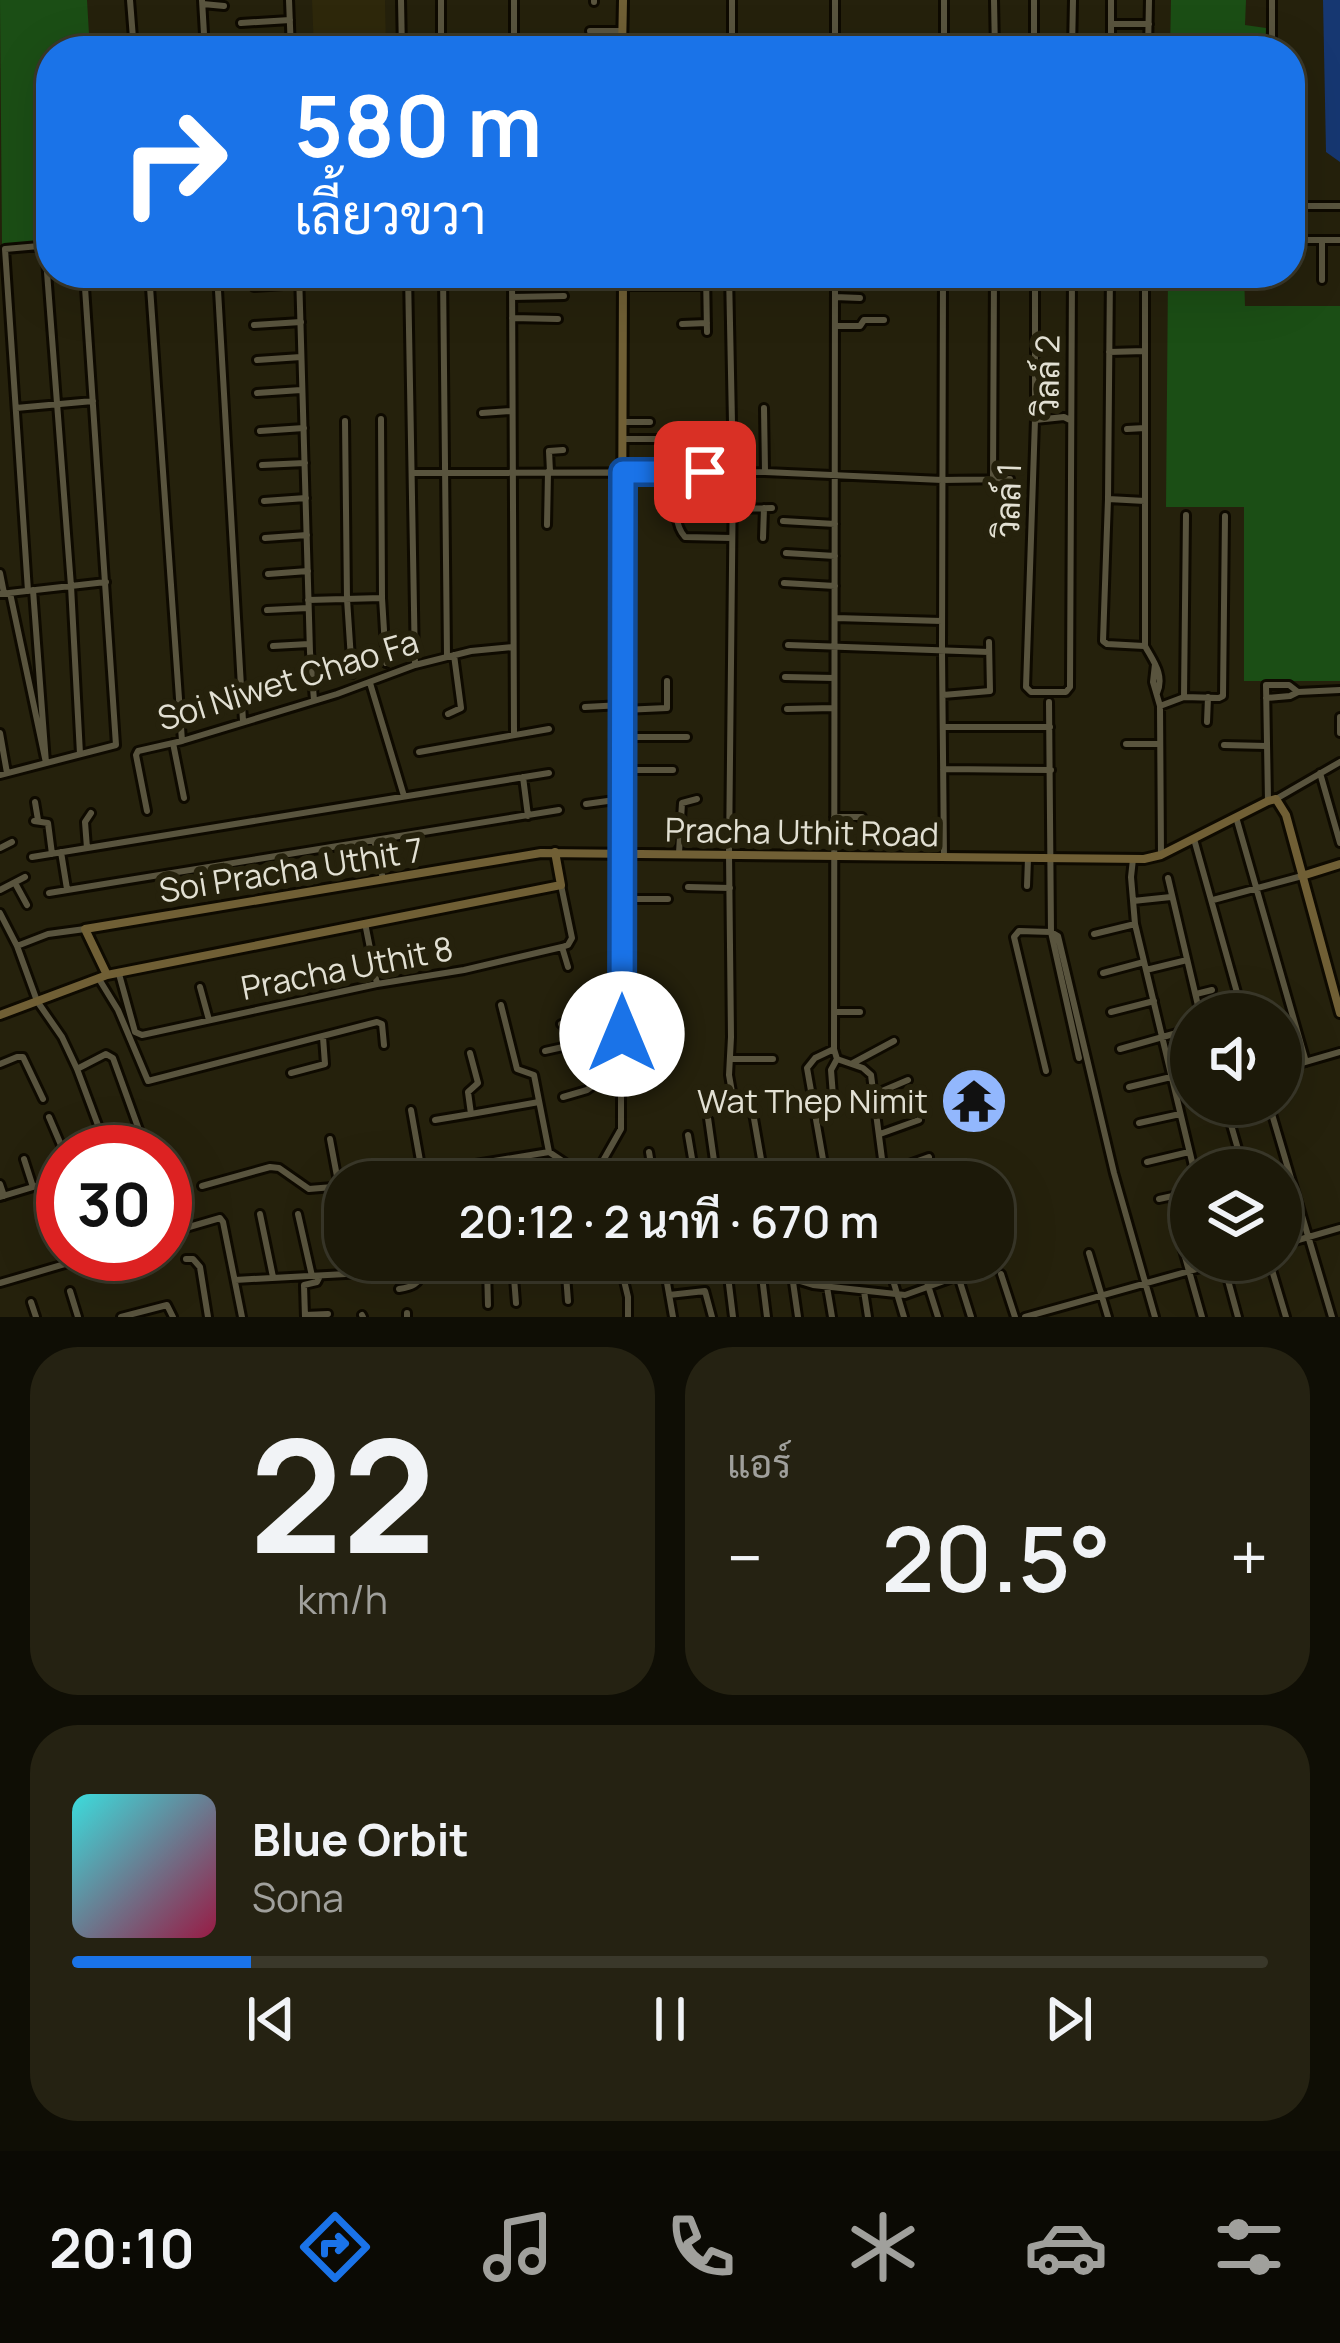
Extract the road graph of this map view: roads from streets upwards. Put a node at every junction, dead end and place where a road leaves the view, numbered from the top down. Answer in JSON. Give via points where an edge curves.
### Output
{"nodes":[{"id":1,"x":130,"y":0,"type":"edge"},
{"id":2,"x":289,"y":0,"type":"edge"},
{"id":3,"x":400,"y":0,"type":"edge"},
{"id":4,"x":441,"y":0,"type":"edge"},
{"id":5,"x":514,"y":0,"type":"edge"},
{"id":6,"x":622,"y":0,"type":"edge"},
{"id":7,"x":732,"y":0,"type":"edge"},
{"id":8,"x":835,"y":0,"type":"edge"},
{"id":9,"x":944,"y":0,"type":"edge"},
{"id":10,"x":994,"y":0,"type":"edge"},
{"id":11,"x":1034,"y":0,"type":"edge"},
{"id":12,"x":1073,"y":0,"type":"edge"},
{"id":13,"x":1112,"y":0,"type":"edge"},
{"id":14,"x":1149,"y":0,"type":"edge"},
{"id":15,"x":1272,"y":0,"type":"edge"},
{"id":16,"x":202,"y":2,"type":"edge"},
{"id":17,"x":224,"y":6,"type":"dead end"},
{"id":18,"x":290,"y":20,"type":"junction"},
{"id":19,"x":241,"y":23,"type":"dead end"},
{"id":20,"x":1111,"y":24,"type":"junction"},
{"id":21,"x":1148,"y":24,"type":"junction"},
{"id":22,"x":590,"y":31,"type":"dead end"},
{"id":23,"x":622,"y":31,"type":"junction"},
{"id":24,"x":133,"y":36,"type":"edge"},
{"id":25,"x":204,"y":36,"type":"edge"},
{"id":26,"x":291,"y":36,"type":"edge"},
{"id":27,"x":401,"y":36,"type":"edge"},
{"id":28,"x":441,"y":36,"type":"edge"},
{"id":29,"x":514,"y":36,"type":"edge"},
{"id":30,"x":622,"y":36,"type":"edge"},
{"id":31,"x":732,"y":36,"type":"edge"},
{"id":32,"x":835,"y":36,"type":"edge"},
{"id":33,"x":944,"y":36,"type":"edge"},
{"id":34,"x":994,"y":36,"type":"edge"},
{"id":35,"x":1034,"y":36,"type":"edge"},
{"id":36,"x":1072,"y":36,"type":"edge"},
{"id":37,"x":1111,"y":36,"type":"edge"},
{"id":38,"x":1148,"y":36,"type":"edge"},
{"id":39,"x":1272,"y":36,"type":"edge"},
{"id":40,"x":1305,"y":206,"type":"edge"},
{"id":41,"x":1340,"y":206,"type":"edge"},
{"id":42,"x":1305,"y":240,"type":"edge"},
{"id":43,"x":1322,"y":240,"type":"junction"},
{"id":44,"x":1340,"y":240,"type":"edge"},
{"id":45,"x":36,"y":247,"type":"edge"},
{"id":46,"x":1322,"y":280,"type":"dead end"},
{"id":47,"x":50,"y":288,"type":"edge"},
{"id":48,"x":85,"y":288,"type":"edge"},
{"id":49,"x":150,"y":288,"type":"edge"},
{"id":50,"x":219,"y":288,"type":"edge"},
{"id":51,"x":300,"y":288,"type":"edge"},
{"id":52,"x":408,"y":288,"type":"edge"},
{"id":53,"x":443,"y":288,"type":"edge"},
{"id":54,"x":512,"y":288,"type":"edge"},
{"id":55,"x":623,"y":288,"type":"edge"},
{"id":56,"x":706,"y":288,"type":"edge"},
{"id":57,"x":729,"y":288,"type":"edge"},
{"id":58,"x":835,"y":288,"type":"edge"},
{"id":59,"x":943,"y":288,"type":"edge"},
{"id":60,"x":994,"y":288,"type":"edge"},
{"id":61,"x":1035,"y":288,"type":"edge"},
{"id":62,"x":1072,"y":288,"type":"edge"},
{"id":63,"x":1110,"y":288,"type":"edge"},
{"id":64,"x":1145,"y":288,"type":"edge"},
{"id":65,"x":564,"y":296,"type":"dead end"},
{"id":66,"x":512,"y":297,"type":"junction"},
{"id":67,"x":835,"y":297,"type":"junction"},
{"id":68,"x":860,"y":298,"type":"dead end"},
{"id":69,"x":4,"y":300,"type":"edge"},
{"id":70,"x":512,"y":318,"type":"junction"},
{"id":71,"x":557,"y":319,"type":"dead end"},
{"id":72,"x":884,"y":320,"type":"dead end"},
{"id":73,"x":301,"y":322,"type":"junction"},
{"id":74,"x":682,"y":324,"type":"dead end"},
{"id":75,"x":254,"y":325,"type":"dead end"},
{"id":76,"x":835,"y":326,"type":"junction"},
{"id":77,"x":1145,"y":351,"type":"junction"},
{"id":78,"x":1109,"y":352,"type":"junction"},
{"id":79,"x":302,"y":357,"type":"junction"},
{"id":80,"x":257,"y":360,"type":"dead end"},
{"id":81,"x":303,"y":390,"type":"junction"},
{"id":82,"x":257,"y":393,"type":"dead end"},
{"id":83,"x":93,"y":400,"type":"junction"},
{"id":84,"x":57,"y":404,"type":"junction"},
{"id":85,"x":764,"y":407,"type":"dead end"},
{"id":86,"x":16,"y":408,"type":"junction"},
{"id":87,"x":511,"y":411,"type":"junction"},
{"id":88,"x":482,"y":413,"type":"dead end"},
{"id":89,"x":381,"y":419,"type":"dead end"},
{"id":90,"x":1035,"y":420,"type":"junction"},
{"id":91,"x":345,"y":421,"type":"dead end"},
{"id":92,"x":1070,"y":421,"type":"junction"},
{"id":93,"x":623,"y":422,"type":"junction"},
{"id":94,"x":650,"y":422,"type":"dead end"},
{"id":95,"x":304,"y":428,"type":"junction"},
{"id":96,"x":1145,"y":428,"type":"junction"},
{"id":97,"x":1127,"y":429,"type":"dead end"},
{"id":98,"x":260,"y":431,"type":"dead end"},
{"id":99,"x":623,"y":439,"type":"junction"},
{"id":100,"x":658,"y":439,"type":"dead end"},
{"id":101,"x":563,"y":450,"type":"dead end"},
{"id":102,"x":305,"y":463,"type":"junction"},
{"id":103,"x":262,"y":465,"type":"dead end"},
{"id":104,"x":446,"y":472,"type":"junction"},
{"id":105,"x":513,"y":472,"type":"junction"},
{"id":106,"x":549,"y":472,"type":"junction"},
{"id":107,"x":623,"y":472,"type":"junction"},
{"id":108,"x":677,"y":472,"type":"junction"},
{"id":109,"x":765,"y":472,"type":"junction"},
{"id":110,"x":414,"y":473,"type":"junction"},
{"id":111,"x":733,"y":473,"type":"junction"},
{"id":112,"x":835,"y":474,"type":"junction"},
{"id":113,"x":993,"y":479,"type":"junction"},
{"id":114,"x":1010,"y":479,"type":"dead end"},
{"id":115,"x":942,"y":480,"type":"junction"},
{"id":116,"x":306,"y":498,"type":"junction"},
{"id":117,"x":1108,"y":499,"type":"junction"},
{"id":118,"x":264,"y":501,"type":"dead end"},
{"id":119,"x":1145,"y":501,"type":"junction"},
{"id":120,"x":732,"y":509,"type":"junction"},
{"id":121,"x":1186,"y":515,"type":"dead end"},
{"id":122,"x":1225,"y":516,"type":"dead end"},
{"id":123,"x":783,"y":521,"type":"dead end"},
{"id":124,"x":835,"y":524,"type":"junction"},
{"id":125,"x":547,"y":525,"type":"dead end"},
{"id":126,"x":307,"y":535,"type":"junction"},
{"id":127,"x":265,"y":538,"type":"dead end"},
{"id":128,"x":732,"y":538,"type":"junction"},
{"id":129,"x":764,"y":538,"type":"dead end"},
{"id":130,"x":786,"y":553,"type":"dead end"},
{"id":131,"x":835,"y":556,"type":"junction"},
{"id":132,"x":308,"y":571,"type":"junction"},
{"id":133,"x":0,"y":573,"type":"edge"},
{"id":134,"x":268,"y":574,"type":"dead end"},
{"id":135,"x":106,"y":582,"type":"junction"},
{"id":136,"x":784,"y":583,"type":"dead end"},
{"id":137,"x":71,"y":586,"type":"junction"},
{"id":138,"x":835,"y":586,"type":"junction"},
{"id":139,"x":31,"y":591,"type":"junction"},
{"id":140,"x":4,"y":593,"type":"edge"},
{"id":141,"x":382,"y":598,"type":"junction"},
{"id":142,"x":347,"y":599,"type":"junction"},
{"id":143,"x":308,"y":604,"type":"junction"},
{"id":144,"x":267,"y":610,"type":"dead end"},
{"id":145,"x":835,"y":617,"type":"junction"},
{"id":146,"x":942,"y":621,"type":"junction"},
{"id":147,"x":989,"y":642,"type":"dead end"},
{"id":148,"x":309,"y":644,"type":"junction"},
{"id":149,"x":788,"y":645,"type":"dead end"},
{"id":150,"x":273,"y":646,"type":"dead end"},
{"id":151,"x":1145,"y":646,"type":"junction"},
{"id":152,"x":513,"y":647,"type":"junction"},
{"id":153,"x":835,"y":649,"type":"junction"},
{"id":154,"x":942,"y":652,"type":"junction"},
{"id":155,"x":989,"y":652,"type":"junction"},
{"id":156,"x":450,"y":656,"type":"junction"},
{"id":157,"x":386,"y":663,"type":"dead end"},
{"id":158,"x":415,"y":665,"type":"junction"},
{"id":159,"x":352,"y":674,"type":"dead end"},
{"id":160,"x":785,"y":677,"type":"dead end"},
{"id":161,"x":834,"y":678,"type":"junction"},
{"id":162,"x":667,"y":681,"type":"dead end"},
{"id":163,"x":370,"y":682,"type":"junction"},
{"id":164,"x":1340,"y":690,"type":"edge"},
{"id":165,"x":1066,"y":692,"type":"joint"},
{"id":166,"x":1298,"y":692,"type":"junction"},
{"id":167,"x":943,"y":694,"type":"junction"},
{"id":168,"x":1184,"y":697,"type":"junction"},
{"id":169,"x":1208,"y":697,"type":"junction"},
{"id":170,"x":1266,"y":698,"type":"junction"},
{"id":171,"x":314,"y":700,"type":"junction"},
{"id":172,"x":1049,"y":702,"type":"dead end"},
{"id":173,"x":585,"y":706,"type":"dead end"},
{"id":174,"x":1160,"y":706,"type":"junction"},
{"id":175,"x":622,"y":707,"type":"junction"},
{"id":176,"x":834,"y":708,"type":"junction"},
{"id":177,"x":787,"y":709,"type":"dead end"},
{"id":178,"x":448,"y":714,"type":"dead end"},
{"id":179,"x":1340,"y":717,"type":"edge"},
{"id":180,"x":243,"y":721,"type":"junction"},
{"id":181,"x":1207,"y":722,"type":"dead end"},
{"id":182,"x":943,"y":727,"type":"junction"},
{"id":183,"x":1050,"y":727,"type":"junction"},
{"id":184,"x":549,"y":729,"type":"dead end"},
{"id":185,"x":0,"y":733,"type":"edge"},
{"id":186,"x":1340,"y":733,"type":"edge"},
{"id":187,"x":514,"y":736,"type":"junction"},
{"id":188,"x":622,"y":737,"type":"junction"},
{"id":189,"x":687,"y":737,"type":"dead end"},
{"id":190,"x":177,"y":742,"type":"junction"},
{"id":191,"x":1126,"y":744,"type":"dead end"},
{"id":192,"x":1160,"y":744,"type":"junction"},
{"id":193,"x":1224,"y":745,"type":"dead end"},
{"id":194,"x":1266,"y":746,"type":"junction"},
{"id":195,"x":419,"y":752,"type":"dead end"},
{"id":196,"x":80,"y":754,"type":"junction"},
{"id":197,"x":1340,"y":762,"type":"edge"},
{"id":198,"x":46,"y":763,"type":"junction"},
{"id":199,"x":944,"y":769,"type":"junction"},
{"id":200,"x":622,"y":770,"type":"junction"},
{"id":201,"x":673,"y":770,"type":"dead end"},
{"id":202,"x":1051,"y":770,"type":"junction"},
{"id":203,"x":549,"y":773,"type":"dead end"},
{"id":204,"x":1320,"y":773,"type":"junction"},
{"id":205,"x":3,"y":774,"type":"edge"},
{"id":206,"x":524,"y":777,"type":"junction"},
{"id":207,"x":404,"y":796,"type":"junction"},
{"id":208,"x":184,"y":798,"type":"dead end"},
{"id":209,"x":622,"y":799,"type":"junction"},
{"id":210,"x":697,"y":799,"type":"dead end"},
{"id":211,"x":1272,"y":800,"type":"junction"},
{"id":212,"x":35,"y":802,"type":"dead end"},
{"id":213,"x":586,"y":805,"type":"dead end"},
{"id":214,"x":559,"y":810,"type":"dead end"},
{"id":215,"x":146,"y":811,"type":"dead end"},
{"id":216,"x":91,"y":813,"type":"dead end"},
{"id":217,"x":528,"y":815,"type":"junction"},
{"id":218,"x":1236,"y":816,"type":"junction"},
{"id":219,"x":834,"y":817,"type":"junction"},
{"id":220,"x":862,"y":817,"type":"dead end"},
{"id":221,"x":1194,"y":838,"type":"junction"},
{"id":222,"x":374,"y":840,"type":"junction"},
{"id":223,"x":12,"y":842,"type":"dead end"},
{"id":224,"x":1340,"y":843,"type":"edge"},
{"id":225,"x":0,"y":848,"type":"edge"},
{"id":226,"x":87,"y":848,"type":"junction"},
{"id":227,"x":555,"y":852,"type":"junction"},
{"id":228,"x":57,"y":853,"type":"junction"},
{"id":229,"x":679,"y":853,"type":"junction"},
{"id":230,"x":621,"y":854,"type":"junction"},
{"id":231,"x":729,"y":854,"type":"junction"},
{"id":232,"x":833,"y":854,"type":"junction"},
{"id":233,"x":1161,"y":855,"type":"junction"},
{"id":234,"x":32,"y":857,"type":"dead end"},
{"id":235,"x":944,"y":857,"type":"junction"},
{"id":236,"x":1028,"y":858,"type":"junction"},
{"id":237,"x":1051,"y":859,"type":"junction"},
{"id":238,"x":1134,"y":862,"type":"junction"},
{"id":239,"x":1340,"y":864,"type":"edge"},
{"id":240,"x":1302,"y":876,"type":"junction"},
{"id":241,"x":25,"y":877,"type":"dead end"},
{"id":242,"x":1168,"y":878,"type":"dead end"},
{"id":243,"x":383,"y":879,"type":"junction"},
{"id":244,"x":15,"y":883,"type":"junction"},
{"id":245,"x":561,"y":885,"type":"junction"},
{"id":246,"x":1027,"y":886,"type":"dead end"},
{"id":247,"x":688,"y":887,"type":"dead end"},
{"id":248,"x":730,"y":888,"type":"junction"},
{"id":249,"x":67,"y":889,"type":"junction"},
{"id":250,"x":1257,"y":889,"type":"junction"},
{"id":251,"x":0,"y":890,"type":"edge"},
{"id":252,"x":49,"y":893,"type":"dead end"},
{"id":253,"x":1172,"y":896,"type":"junction"},
{"id":254,"x":622,"y":899,"type":"junction"},
{"id":255,"x":668,"y":899,"type":"dead end"},
{"id":256,"x":1133,"y":901,"type":"junction"},
{"id":257,"x":1212,"y":901,"type":"junction"},
{"id":258,"x":27,"y":904,"type":"dead end"},
{"id":259,"x":0,"y":913,"type":"edge"},
{"id":260,"x":365,"y":923,"type":"junction"},
{"id":261,"x":1135,"y":924,"type":"junction"},
{"id":262,"x":85,"y":928,"type":"junction"},
{"id":263,"x":1051,"y":932,"type":"junction"},
{"id":264,"x":1094,"y":934,"type":"dead end"},
{"id":265,"x":17,"y":946,"type":"junction"},
{"id":266,"x":562,"y":947,"type":"junction"},
{"id":267,"x":1187,"y":960,"type":"junction"},
{"id":268,"x":1145,"y":966,"type":"junction"},
{"id":269,"x":568,"y":967,"type":"dead end"},
{"id":270,"x":1103,"y":973,"type":"dead end"},
{"id":271,"x":119,"y":974,"type":"junction"},
{"id":272,"x":103,"y":977,"type":"junction"},
{"id":273,"x":377,"y":984,"type":"junction"},
{"id":274,"x":200,"y":987,"type":"dead end"},
{"id":275,"x":1212,"y":990,"type":"dead end"},
{"id":276,"x":1196,"y":993,"type":"edge"},
{"id":277,"x":1200,"y":993,"type":"edge"},
{"id":278,"x":1237,"y":993,"type":"edge"},
{"id":279,"x":37,"y":1001,"type":"junction"},
{"id":280,"x":1154,"y":1001,"type":"junction"},
{"id":281,"x":501,"y":1005,"type":"dead end"},
{"id":282,"x":622,"y":1011,"type":"junction"},
{"id":283,"x":834,"y":1012,"type":"junction"},
{"id":284,"x":860,"y":1012,"type":"dead end"},
{"id":285,"x":1112,"y":1012,"type":"dead end"},
{"id":286,"x":1340,"y":1012,"type":"edge"},
{"id":287,"x":0,"y":1015,"type":"edge"},
{"id":288,"x":208,"y":1020,"type":"junction"},
{"id":289,"x":560,"y":1024,"type":"dead end"},
{"id":290,"x":622,"y":1034,"type":"junction"},
{"id":291,"x":1170,"y":1035,"type":"edge"},
{"id":292,"x":323,"y":1036,"type":"junction"},
{"id":293,"x":1163,"y":1037,"type":"junction"},
{"id":294,"x":894,"y":1041,"type":"dead end"},
{"id":295,"x":384,"y":1045,"type":"dead end"},
{"id":296,"x":834,"y":1048,"type":"junction"},
{"id":297,"x":1120,"y":1049,"type":"dead end"},
{"id":298,"x":545,"y":1052,"type":"dead end"},
{"id":299,"x":1340,"y":1052,"type":"edge"},
{"id":300,"x":470,"y":1053,"type":"dead end"},
{"id":301,"x":1078,"y":1058,"type":"dead end"},
{"id":302,"x":731,"y":1059,"type":"junction"},
{"id":303,"x":773,"y":1059,"type":"dead end"},
{"id":304,"x":837,"y":1059,"type":"junction"},
{"id":305,"x":1306,"y":1062,"type":"junction"},
{"id":306,"x":853,"y":1063,"type":"junction"},
{"id":307,"x":1302,"y":1063,"type":"edge"},
{"id":308,"x":0,"y":1064,"type":"edge"},
{"id":309,"x":622,"y":1064,"type":"junction"},
{"id":310,"x":77,"y":1069,"type":"junction"},
{"id":311,"x":1046,"y":1071,"type":"dead end"},
{"id":312,"x":1170,"y":1072,"type":"edge"},
{"id":313,"x":291,"y":1073,"type":"dead end"},
{"id":314,"x":1170,"y":1077,"type":"edge"},
{"id":315,"x":908,"y":1080,"type":"dead end"},
{"id":316,"x":1130,"y":1087,"type":"dead end"},
{"id":317,"x":732,"y":1092,"type":"dead end"},
{"id":318,"x":875,"y":1094,"type":"junction"},
{"id":319,"x":563,"y":1096,"type":"dead end"},
{"id":320,"x":43,"y":1099,"type":"dead end"},
{"id":321,"x":539,"y":1102,"type":"junction"},
{"id":322,"x":752,"y":1107,"type":"dead end"},
{"id":323,"x":834,"y":1109,"type":"dead end"},
{"id":324,"x":411,"y":1110,"type":"dead end"},
{"id":325,"x":471,"y":1114,"type":"junction"},
{"id":326,"x":1170,"y":1116,"type":"edge"},
{"id":327,"x":50,"y":1117,"type":"dead end"},
{"id":328,"x":708,"y":1118,"type":"dead end"},
{"id":329,"x":435,"y":1120,"type":"dead end"},
{"id":330,"x":919,"y":1120,"type":"dead end"},
{"id":331,"x":1139,"y":1124,"type":"dead end"},
{"id":332,"x":53,"y":1125,"type":"edge"},
{"id":333,"x":99,"y":1125,"type":"edge"},
{"id":334,"x":137,"y":1125,"type":"edge"},
{"id":335,"x":1275,"y":1125,"type":"edge"},
{"id":336,"x":880,"y":1134,"type":"junction"},
{"id":337,"x":688,"y":1135,"type":"dead end"},
{"id":338,"x":330,"y":1139,"type":"dead end"},
{"id":339,"x":550,"y":1152,"type":"junction"},
{"id":340,"x":650,"y":1152,"type":"dead end"},
{"id":341,"x":526,"y":1156,"type":"junction"},
{"id":342,"x":929,"y":1157,"type":"dead end"},
{"id":343,"x":1170,"y":1157,"type":"edge"},
{"id":344,"x":24,"y":1159,"type":"dead end"},
{"id":345,"x":336,"y":1161,"type":"edge"},
{"id":346,"x":416,"y":1161,"type":"edge"},
{"id":347,"x":498,"y":1161,"type":"edge"},
{"id":348,"x":527,"y":1161,"type":"edge"},
{"id":349,"x":563,"y":1161,"type":"edge"},
{"id":350,"x":603,"y":1161,"type":"edge"},
{"id":351,"x":651,"y":1161,"type":"edge"},
{"id":352,"x":692,"y":1161,"type":"edge"},
{"id":353,"x":714,"y":1161,"type":"edge"},
{"id":354,"x":761,"y":1161,"type":"edge"},
{"id":355,"x":822,"y":1161,"type":"edge"},
{"id":356,"x":883,"y":1161,"type":"edge"},
{"id":357,"x":920,"y":1161,"type":"edge"},
{"id":358,"x":1147,"y":1162,"type":"dead end"},
{"id":359,"x":0,"y":1184,"type":"edge"},
{"id":360,"x":36,"y":1186,"type":"edge"},
{"id":361,"x":202,"y":1186,"type":"dead end"},
{"id":362,"x":33,"y":1187,"type":"junction"},
{"id":363,"x":324,"y":1188,"type":"edge"},
{"id":364,"x":2,"y":1196,"type":"edge"},
{"id":365,"x":1170,"y":1197,"type":"edge"},
{"id":366,"x":1159,"y":1199,"type":"dead end"},
{"id":367,"x":260,"y":1214,"type":"dead end"},
{"id":368,"x":298,"y":1214,"type":"dead end"},
{"id":369,"x":192,"y":1225,"type":"edge"},
{"id":370,"x":1340,"y":1228,"type":"edge"},
{"id":371,"x":1309,"y":1237,"type":"junction"},
{"id":372,"x":1302,"y":1239,"type":"edge"},
{"id":373,"x":1089,"y":1253,"type":"dead end"},
{"id":374,"x":192,"y":1260,"type":"edge"},
{"id":375,"x":36,"y":1272,"type":"edge"},
{"id":376,"x":316,"y":1276,"type":"junction"},
{"id":377,"x":324,"y":1276,"type":"edge"},
{"id":378,"x":273,"y":1277,"type":"junction"},
{"id":379,"x":1170,"y":1278,"type":"edge"},
{"id":380,"x":236,"y":1280,"type":"junction"},
{"id":381,"x":418,"y":1281,"type":"edge"},
{"id":382,"x":487,"y":1281,"type":"edge"},
{"id":383,"x":514,"y":1281,"type":"edge"},
{"id":384,"x":567,"y":1281,"type":"edge"},
{"id":385,"x":624,"y":1281,"type":"edge"},
{"id":386,"x":666,"y":1281,"type":"edge"},
{"id":387,"x":728,"y":1281,"type":"edge"},
{"id":388,"x":762,"y":1281,"type":"edge"},
{"id":389,"x":795,"y":1281,"type":"edge"},
{"id":390,"x":802,"y":1281,"type":"edge"},
{"id":391,"x":892,"y":1281,"type":"edge"},
{"id":392,"x":926,"y":1281,"type":"edge"},
{"id":393,"x":944,"y":1281,"type":"edge"},
{"id":394,"x":959,"y":1281,"type":"edge"},
{"id":395,"x":1003,"y":1281,"type":"edge"},
{"id":396,"x":1192,"y":1281,"type":"edge"},
{"id":397,"x":1230,"y":1281,"type":"edge"},
{"id":398,"x":1275,"y":1281,"type":"edge"},
{"id":399,"x":0,"y":1283,"type":"edge"},
{"id":400,"x":1146,"y":1285,"type":"junction"},
{"id":401,"x":827,"y":1287,"type":"junction"},
{"id":402,"x":928,"y":1287,"type":"junction"},
{"id":403,"x":399,"y":1289,"type":"dead end"},
{"id":404,"x":70,"y":1291,"type":"dead end"},
{"id":405,"x":864,"y":1291,"type":"junction"},
{"id":406,"x":669,"y":1295,"type":"junction"},
{"id":407,"x":897,"y":1295,"type":"junction"},
{"id":408,"x":1102,"y":1298,"type":"junction"},
{"id":409,"x":568,"y":1301,"type":"dead end"},
{"id":410,"x":31,"y":1303,"type":"dead end"},
{"id":411,"x":516,"y":1303,"type":"dead end"},
{"id":412,"x":488,"y":1305,"type":"dead end"},
{"id":413,"x":1059,"y":1313,"type":"edge"},
{"id":414,"x":328,"y":1314,"type":"dead end"},
{"id":415,"x":305,"y":1316,"type":"edge"},
{"id":416,"x":36,"y":1317,"type":"edge"},
{"id":417,"x":78,"y":1317,"type":"edge"},
{"id":418,"x":121,"y":1317,"type":"edge"},
{"id":419,"x":173,"y":1317,"type":"edge"},
{"id":420,"x":208,"y":1317,"type":"edge"},
{"id":421,"x":242,"y":1317,"type":"edge"},
{"id":422,"x":628,"y":1317,"type":"edge"},
{"id":423,"x":673,"y":1317,"type":"edge"},
{"id":424,"x":712,"y":1317,"type":"edge"},
{"id":425,"x":733,"y":1317,"type":"edge"},
{"id":426,"x":767,"y":1317,"type":"edge"},
{"id":427,"x":798,"y":1317,"type":"edge"},
{"id":428,"x":832,"y":1317,"type":"edge"},
{"id":429,"x":868,"y":1317,"type":"edge"},
{"id":430,"x":904,"y":1317,"type":"edge"},
{"id":431,"x":938,"y":1317,"type":"edge"},
{"id":432,"x":970,"y":1317,"type":"edge"},
{"id":433,"x":1015,"y":1317,"type":"edge"},
{"id":434,"x":1025,"y":1317,"type":"edge"},
{"id":435,"x":1108,"y":1317,"type":"edge"},
{"id":436,"x":1155,"y":1317,"type":"edge"},
{"id":437,"x":1202,"y":1317,"type":"edge"},
{"id":438,"x":1238,"y":1317,"type":"edge"},
{"id":439,"x":1286,"y":1317,"type":"edge"},
{"id":440,"x":1332,"y":1317,"type":"edge"}],
"edges":[{"from":1,"to":24,"type":"street"},
{"from":2,"to":18,"type":"street"},
{"from":3,"to":27,"type":"street"},
{"from":4,"to":28,"type":"street"},
{"from":5,"to":29,"type":"street"},
{"from":6,"to":23,"type":"street"},
{"from":7,"to":31,"type":"street"},
{"from":8,"to":32,"type":"street"},
{"from":9,"to":33,"type":"street"},
{"from":10,"to":34,"type":"street"},
{"from":11,"to":35,"type":"street"},
{"from":12,"to":36,"type":"street"},
{"from":13,"to":20,"type":"street"},
{"from":14,"to":21,"type":"street"},
{"from":15,"to":39,"type":"street"},
{"from":16,"to":17,"type":"street"},
{"from":16,"to":25,"type":"street"},
{"from":18,"to":19,"type":"street"},
{"from":18,"to":26,"type":"street"},
{"from":20,"to":21,"type":"street"},
{"from":20,"to":37,"type":"street"},
{"from":21,"to":38,"type":"street"},
{"from":22,"to":23,"type":"street"},
{"from":23,"to":30,"type":"street"},
{"from":40,"to":41,"type":"street"},
{"from":42,"to":43,"type":"street"},
{"from":43,"to":44,"type":"street"},
{"from":43,"to":46,"type":"street"},
{"from":45,"to":69,"type":"street","via":[[5,249]]},
{"from":47,"to":84,"type":"street"},
{"from":48,"to":83,"type":"street"},
{"from":49,"to":190,"type":"street"},
{"from":50,"to":180,"type":"street"},
{"from":51,"to":73,"type":"street"},
{"from":52,"to":110,"type":"street"},
{"from":53,"to":104,"type":"street"},
{"from":54,"to":66,"type":"street"},
{"from":55,"to":93,"type":"street"},
{"from":56,"to":74,"type":"street","via":[[707,328]]},
{"from":57,"to":111,"type":"street"},
{"from":58,"to":67,"type":"street"},
{"from":59,"to":115,"type":"street"},
{"from":60,"to":113,"type":"street"},
{"from":61,"to":90,"type":"street","name":"วิลล์ 1"},
{"from":62,"to":92,"type":"street","name":"วิลล์ 2"},
{"from":63,"to":78,"type":"street"},
{"from":64,"to":77,"type":"street"},
{"from":65,"to":66,"type":"street"},
{"from":66,"to":70,"type":"street"},
{"from":67,"to":68,"type":"street"},
{"from":67,"to":76,"type":"street"},
{"from":69,"to":86,"type":"street"},
{"from":70,"to":71,"type":"street"},
{"from":70,"to":87,"type":"street"},
{"from":72,"to":76,"type":"street"},
{"from":73,"to":75,"type":"street"},
{"from":73,"to":79,"type":"street"},
{"from":76,"to":112,"type":"street"},
{"from":77,"to":78,"type":"street"},
{"from":77,"to":96,"type":"street"},
{"from":78,"to":117,"type":"street"},
{"from":79,"to":80,"type":"street"},
{"from":79,"to":81,"type":"street"},
{"from":81,"to":82,"type":"street"},
{"from":81,"to":95,"type":"street"},
{"from":83,"to":84,"type":"street"},
{"from":83,"to":135,"type":"street"},
{"from":84,"to":86,"type":"street"},
{"from":84,"to":137,"type":"street"},
{"from":85,"to":109,"type":"street"},
{"from":86,"to":139,"type":"street"},
{"from":87,"to":88,"type":"street"},
{"from":87,"to":105,"type":"street"},
{"from":89,"to":141,"type":"street"},
{"from":90,"to":92,"type":"street"},
{"from":90,"to":165,"type":"street","name":"วิลล์ 1","via":[[1026,687]]},
{"from":91,"to":142,"type":"street"},
{"from":92,"to":165,"type":"street","name":"วิลล์ 2"},
{"from":93,"to":94,"type":"street"},
{"from":93,"to":99,"type":"street"},
{"from":95,"to":98,"type":"street"},
{"from":95,"to":102,"type":"street"},
{"from":96,"to":97,"type":"street"},
{"from":96,"to":119,"type":"street"},
{"from":99,"to":100,"type":"street"},
{"from":99,"to":107,"type":"street"},
{"from":101,"to":106,"type":"street","via":[[549,452]]},
{"from":102,"to":103,"type":"street"},
{"from":102,"to":116,"type":"street"},
{"from":104,"to":105,"type":"street"},
{"from":104,"to":110,"type":"street"},
{"from":104,"to":156,"type":"street"},
{"from":105,"to":106,"type":"street"},
{"from":105,"to":152,"type":"street"},
{"from":106,"to":107,"type":"street"},
{"from":106,"to":125,"type":"street"},
{"from":107,"to":108,"type":"street"},
{"from":107,"to":175,"type":"street"},
{"from":108,"to":111,"type":"street"},
{"from":108,"to":128,"type":"street","via":[[680,535]]},
{"from":109,"to":111,"type":"street"},
{"from":109,"to":112,"type":"street"},
{"from":110,"to":158,"type":"street"},
{"from":111,"to":120,"type":"street"},
{"from":112,"to":115,"type":"street"},
{"from":112,"to":124,"type":"street"},
{"from":113,"to":114,"type":"street"},
{"from":113,"to":115,"type":"street"},
{"from":115,"to":146,"type":"street"},
{"from":116,"to":118,"type":"street"},
{"from":116,"to":126,"type":"street"},
{"from":117,"to":119,"type":"street"},
{"from":117,"to":151,"type":"street","via":[[1103,641]]},
{"from":119,"to":151,"type":"street"},
{"from":120,"to":128,"type":"street"},
{"from":120,"to":129,"type":"street","via":[[768,508]]},
{"from":121,"to":168,"type":"street"},
{"from":122,"to":169,"type":"street","via":[[1222,696]]},
{"from":123,"to":124,"type":"street"},
{"from":124,"to":131,"type":"street"},
{"from":126,"to":127,"type":"street"},
{"from":126,"to":132,"type":"street"},
{"from":128,"to":231,"type":"street"},
{"from":130,"to":131,"type":"street"},
{"from":131,"to":138,"type":"street"},
{"from":132,"to":134,"type":"street"},
{"from":132,"to":143,"type":"street"},
{"from":133,"to":140,"type":"street"},
{"from":135,"to":137,"type":"street"},
{"from":135,"to":196,"type":"street","via":[[116,745]]},
{"from":136,"to":138,"type":"street"},
{"from":137,"to":139,"type":"street"},
{"from":137,"to":196,"type":"street"},
{"from":138,"to":145,"type":"street"},
{"from":139,"to":140,"type":"street"},
{"from":139,"to":198,"type":"street"},
{"from":140,"to":198,"type":"street"},
{"from":141,"to":142,"type":"street"},
{"from":141,"to":157,"type":"street"},
{"from":142,"to":143,"type":"street"},
{"from":142,"to":159,"type":"street"},
{"from":143,"to":144,"type":"street"},
{"from":143,"to":148,"type":"street"},
{"from":145,"to":146,"type":"street"},
{"from":145,"to":153,"type":"street"},
{"from":146,"to":154,"type":"street"},
{"from":147,"to":155,"type":"street"},
{"from":148,"to":150,"type":"street"},
{"from":148,"to":171,"type":"street"},
{"from":149,"to":153,"type":"street"},
{"from":151,"to":174,"type":"street","via":[[1158,668]]},
{"from":152,"to":156,"type":"street","name":"Soi Niwet Chao Fa"},
{"from":152,"to":187,"type":"street"},
{"from":153,"to":154,"type":"street"},
{"from":153,"to":161,"type":"street"},
{"from":154,"to":155,"type":"street"},
{"from":154,"to":167,"type":"street"},
{"from":155,"to":167,"type":"street","via":[[990,691]]},
{"from":156,"to":158,"type":"street","name":"Soi Niwet Chao Fa"},
{"from":156,"to":178,"type":"street","via":[[461,708]]},
{"from":158,"to":163,"type":"street","name":"Soi Niwet Chao Fa"},
{"from":160,"to":161,"type":"street"},
{"from":161,"to":176,"type":"street"},
{"from":162,"to":175,"type":"street","via":[[667,708]]},
{"from":163,"to":171,"type":"street","name":"Soi Niwet Chao Fa"},
{"from":163,"to":207,"type":"street"},
{"from":164,"to":166,"type":"street"},
{"from":166,"to":170,"type":"street"},
{"from":166,"to":170,"type":"street","via":[[1266,685]]},
{"from":167,"to":182,"type":"street"},
{"from":168,"to":169,"type":"street"},
{"from":168,"to":174,"type":"street"},
{"from":169,"to":181,"type":"street"},
{"from":170,"to":194,"type":"street"},
{"from":171,"to":180,"type":"street","name":"Soi Niwet Chao Fa"},
{"from":172,"to":183,"type":"street"},
{"from":173,"to":175,"type":"street"},
{"from":174,"to":192,"type":"street"},
{"from":175,"to":188,"type":"street"},
{"from":176,"to":177,"type":"street"},
{"from":176,"to":219,"type":"street"},
{"from":179,"to":186,"type":"street"},
{"from":180,"to":190,"type":"street","name":"Soi Niwet Chao Fa"},
{"from":182,"to":183,"type":"street"},
{"from":182,"to":199,"type":"street"},
{"from":183,"to":202,"type":"street"},
{"from":184,"to":187,"type":"street"},
{"from":185,"to":205,"type":"street"},
{"from":187,"to":195,"type":"street"},
{"from":188,"to":189,"type":"street"},
{"from":188,"to":200,"type":"street"},
{"from":190,"to":208,"type":"street"},
{"from":190,"to":215,"type":"street","name":"Soi Niwet Chao Fa","via":[[136,755]]},
{"from":191,"to":192,"type":"street"},
{"from":192,"to":233,"type":"street"},
{"from":193,"to":194,"type":"street"},
{"from":194,"to":211,"type":"street"},
{"from":196,"to":198,"type":"street"},
{"from":197,"to":204,"type":"street"},
{"from":198,"to":205,"type":"street"},
{"from":199,"to":202,"type":"street"},
{"from":199,"to":235,"type":"street"},
{"from":200,"to":201,"type":"street"},
{"from":200,"to":209,"type":"street"},
{"from":202,"to":237,"type":"street"},
{"from":203,"to":206,"type":"street"},
{"from":204,"to":211,"type":"street"},
{"from":204,"to":224,"type":"street"},
{"from":206,"to":207,"type":"street"},
{"from":206,"to":217,"type":"street"},
{"from":207,"to":226,"type":"street"},
{"from":209,"to":213,"type":"street"},
{"from":209,"to":230,"type":"street"},
{"from":210,"to":229,"type":"street","via":[[682,803]]},
{"from":211,"to":218,"type":"street","name":"Pracha Uthit Road"},
{"from":211,"to":240,"type":"street","via":[[1286,815]]},
{"from":212,"to":228,"type":"street","via":[[36,820],[48,823]]},
{"from":214,"to":217,"type":"street"},
{"from":216,"to":226,"type":"street"},
{"from":217,"to":222,"type":"street"},
{"from":218,"to":221,"type":"street","name":"Pracha Uthit Road"},
{"from":218,"to":250,"type":"street"},
{"from":219,"to":220,"type":"street"},
{"from":219,"to":232,"type":"street"},
{"from":221,"to":233,"type":"street","name":"Pracha Uthit Road"},
{"from":221,"to":257,"type":"street"},
{"from":222,"to":243,"type":"street"},
{"from":222,"to":249,"type":"street"},
{"from":223,"to":225,"type":"street"},
{"from":226,"to":228,"type":"street"},
{"from":227,"to":230,"type":"street","name":"Pracha Uthit Road"},
{"from":227,"to":243,"type":"street","name":"Soi Pracha Uthit 7"},
{"from":227,"to":245,"type":"street"},
{"from":228,"to":234,"type":"street"},
{"from":228,"to":249,"type":"street"},
{"from":229,"to":230,"type":"street","name":"Pracha Uthit Road"},
{"from":229,"to":231,"type":"street","name":"Pracha Uthit Road"},
{"from":230,"to":254,"type":"street"},
{"from":231,"to":232,"type":"street","name":"Pracha Uthit Road"},
{"from":231,"to":248,"type":"street"},
{"from":232,"to":235,"type":"street","name":"Pracha Uthit Road"},
{"from":232,"to":283,"type":"street"},
{"from":233,"to":238,"type":"street","name":"Pracha Uthit Road"},
{"from":235,"to":236,"type":"street","name":"Pracha Uthit Road"},
{"from":236,"to":237,"type":"street","name":"Pracha Uthit Road"},
{"from":236,"to":246,"type":"street"},
{"from":237,"to":238,"type":"street","name":"Pracha Uthit Road"},
{"from":237,"to":263,"type":"street"},
{"from":238,"to":256,"type":"street"},
{"from":239,"to":240,"type":"street"},
{"from":240,"to":250,"type":"street"},
{"from":240,"to":286,"type":"street"},
{"from":241,"to":244,"type":"street"},
{"from":242,"to":253,"type":"street"},
{"from":243,"to":262,"type":"street","name":"Soi Pracha Uthit 7"},
{"from":244,"to":251,"type":"street"},
{"from":244,"to":258,"type":"street"},
{"from":245,"to":260,"type":"street"},
{"from":245,"to":266,"type":"street","via":[[572,938]]},
{"from":247,"to":248,"type":"street"},
{"from":248,"to":302,"type":"street"},
{"from":249,"to":252,"type":"street"},
{"from":250,"to":257,"type":"street"},
{"from":250,"to":305,"type":"street"},
{"from":253,"to":256,"type":"street"},
{"from":253,"to":267,"type":"street"},
{"from":254,"to":255,"type":"street"},
{"from":254,"to":282,"type":"street"},
{"from":256,"to":261,"type":"street"},
{"from":257,"to":278,"type":"street"},
{"from":259,"to":265,"type":"street"},
{"from":260,"to":271,"type":"street"},
{"from":260,"to":273,"type":"street"},
{"from":261,"to":264,"type":"street"},
{"from":261,"to":268,"type":"street"},
{"from":262,"to":265,"type":"street"},
{"from":262,"to":272,"type":"street"},
{"from":263,"to":301,"type":"street"},
{"from":263,"to":311,"type":"street","via":[[1014,934]]},
{"from":263,"to":400,"type":"street","via":[[1060,941]]},
{"from":265,"to":279,"type":"street"},
{"from":266,"to":269,"type":"street"},
{"from":266,"to":273,"type":"street","name":"Pracha Uthit 8"},
{"from":267,"to":268,"type":"street"},
{"from":267,"to":276,"type":"street"},
{"from":268,"to":270,"type":"street"},
{"from":268,"to":280,"type":"street"},
{"from":271,"to":272,"type":"street"},
{"from":271,"to":288,"type":"street","name":"Pracha Uthit 8","via":[[138,1034]]},
{"from":272,"to":279,"type":"street"},
{"from":272,"to":292,"type":"street","via":[[148,1081]]},
{"from":273,"to":288,"type":"street","name":"Pracha Uthit 8"},
{"from":274,"to":288,"type":"street"},
{"from":275,"to":277,"type":"street"},
{"from":279,"to":287,"type":"street"},
{"from":279,"to":310,"type":"street"},
{"from":280,"to":285,"type":"street"},
{"from":280,"to":293,"type":"street"},
{"from":281,"to":321,"type":"street","via":[[517,1069],[533,1073]]},
{"from":282,"to":289,"type":"street"},
{"from":282,"to":290,"type":"street"},
{"from":283,"to":284,"type":"street"},
{"from":283,"to":296,"type":"street"},
{"from":290,"to":298,"type":"street"},
{"from":290,"to":309,"type":"street"},
{"from":291,"to":293,"type":"street"},
{"from":292,"to":295,"type":"street","via":[[380,1022]]},
{"from":292,"to":313,"type":"street","via":[[325,1064]]},
{"from":293,"to":297,"type":"street"},
{"from":293,"to":312,"type":"street"},
{"from":294,"to":306,"type":"street"},
{"from":296,"to":304,"type":"street"},
{"from":296,"to":355,"type":"street","via":[[807,1068]]},
{"from":299,"to":305,"type":"street"},
{"from":300,"to":325,"type":"street","via":[[478,1083],[468,1092]]},
{"from":302,"to":303,"type":"street"},
{"from":302,"to":317,"type":"street"},
{"from":304,"to":306,"type":"street"},
{"from":304,"to":323,"type":"street"},
{"from":305,"to":307,"type":"street"},
{"from":306,"to":318,"type":"street","via":[[868,1071]]},
{"from":308,"to":320,"type":"street","via":[[23,1058]]},
{"from":309,"to":319,"type":"street","via":[[587,1090]]},
{"from":309,"to":350,"type":"street","via":[[621,1129]]},
{"from":310,"to":333,"type":"street"},
{"from":310,"to":334,"type":"street","via":[[113,1058]]},
{"from":314,"to":316,"type":"street"},
{"from":315,"to":318,"type":"street"},
{"from":318,"to":336,"type":"street"},
{"from":321,"to":325,"type":"street"},
{"from":321,"to":339,"type":"street"},
{"from":322,"to":354,"type":"street"},
{"from":324,"to":346,"type":"street"},
{"from":325,"to":329,"type":"street"},
{"from":326,"to":331,"type":"street"},
{"from":327,"to":332,"type":"street"},
{"from":328,"to":353,"type":"street"},
{"from":330,"to":336,"type":"street"},
{"from":335,"to":371,"type":"street"},
{"from":336,"to":356,"type":"street"},
{"from":337,"to":352,"type":"street"},
{"from":338,"to":345,"type":"street"},
{"from":339,"to":341,"type":"street"},
{"from":339,"to":349,"type":"street"},
{"from":340,"to":351,"type":"street"},
{"from":341,"to":347,"type":"street"},
{"from":341,"to":348,"type":"street"},
{"from":342,"to":357,"type":"street"},
{"from":343,"to":358,"type":"street"},
{"from":344,"to":362,"type":"street"},
{"from":359,"to":364,"type":"street"},
{"from":360,"to":362,"type":"street"},
{"from":361,"to":363,"type":"street","via":[[270,1167],[309,1189]]},
{"from":362,"to":364,"type":"street"},
{"from":365,"to":366,"type":"street"},
{"from":367,"to":378,"type":"street"},
{"from":368,"to":376,"type":"street"},
{"from":369,"to":380,"type":"street","via":[[220,1218]]},
{"from":370,"to":371,"type":"street"},
{"from":371,"to":372,"type":"street"},
{"from":371,"to":440,"type":"street"},
{"from":373,"to":408,"type":"street"},
{"from":374,"to":420,"type":"street"},
{"from":375,"to":399,"type":"street"},
{"from":376,"to":377,"type":"street"},
{"from":376,"to":378,"type":"street"},
{"from":376,"to":415,"type":"street","via":[[304,1286]]},
{"from":378,"to":380,"type":"street"},
{"from":379,"to":400,"type":"street"},
{"from":380,"to":421,"type":"street"},
{"from":381,"to":403,"type":"street"},
{"from":382,"to":412,"type":"street"},
{"from":383,"to":411,"type":"street"},
{"from":384,"to":409,"type":"street"},
{"from":385,"to":422,"type":"street"},
{"from":386,"to":406,"type":"street"},
{"from":387,"to":425,"type":"street"},
{"from":388,"to":426,"type":"street"},
{"from":389,"to":427,"type":"street"},
{"from":390,"to":401,"type":"street"},
{"from":391,"to":407,"type":"street"},
{"from":392,"to":402,"type":"street"},
{"from":393,"to":402,"type":"street"},
{"from":394,"to":432,"type":"street"},
{"from":395,"to":433,"type":"street"},
{"from":396,"to":437,"type":"street"},
{"from":397,"to":438,"type":"street"},
{"from":398,"to":439,"type":"street"},
{"from":400,"to":408,"type":"street"},
{"from":400,"to":436,"type":"street"},
{"from":401,"to":405,"type":"street"},
{"from":401,"to":428,"type":"street"},
{"from":402,"to":407,"type":"street"},
{"from":402,"to":431,"type":"street"},
{"from":404,"to":417,"type":"street"},
{"from":405,"to":407,"type":"street"},
{"from":405,"to":429,"type":"street"},
{"from":406,"to":423,"type":"street"},
{"from":406,"to":424,"type":"street","via":[[705,1291]]},
{"from":407,"to":430,"type":"street"},
{"from":408,"to":413,"type":"street"},
{"from":408,"to":435,"type":"street"},
{"from":410,"to":416,"type":"street"},
{"from":413,"to":434,"type":"street"},
{"from":414,"to":415,"type":"street"},
{"from":418,"to":419,"type":"street","via":[[166,1305]]}]}
